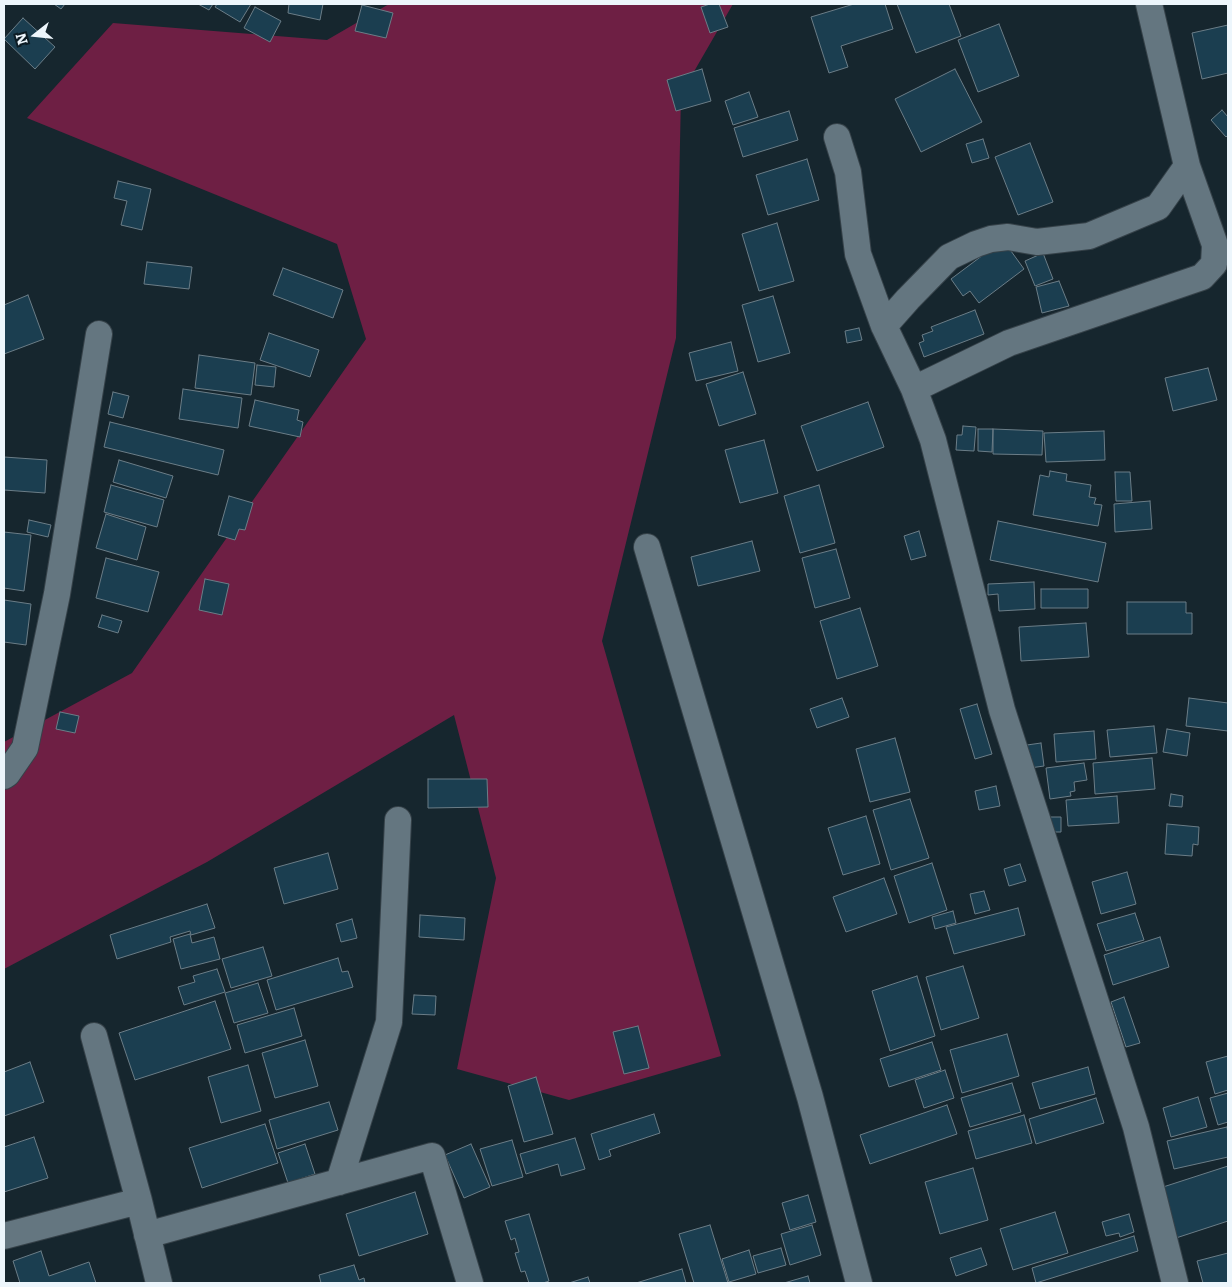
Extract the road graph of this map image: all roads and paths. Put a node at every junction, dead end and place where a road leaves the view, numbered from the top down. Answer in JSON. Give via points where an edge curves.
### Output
{"nodes":[{"id":1,"x":1149,"y":4,"type":"edge"},
{"id":2,"x":837,"y":137,"type":"dead end"},
{"id":3,"x":1187,"y":166,"type":"junction"},
{"id":4,"x":884,"y":326,"type":"junction"},
{"id":5,"x":99,"y":334,"type":"dead end"},
{"id":6,"x":914,"y":389,"type":"junction"},
{"id":7,"x":647,"y":547,"type":"dead end"},
{"id":8,"x":4,"y":776,"type":"edge"},
{"id":9,"x":398,"y":820,"type":"dead end"},
{"id":10,"x":94,"y":1036,"type":"dead end"},
{"id":11,"x":339,"y":1182,"type":"junction"},
{"id":12,"x":138,"y":1201,"type":"junction"},
{"id":13,"x":148,"y":1235,"type":"junction"},
{"id":14,"x":4,"y":1236,"type":"edge"},
{"id":15,"x":159,"y":1283,"type":"edge"},
{"id":16,"x":470,"y":1283,"type":"edge"},
{"id":17,"x":859,"y":1283,"type":"edge"},
{"id":18,"x":1175,"y":1283,"type":"edge"}],
"edges":[{"from":1,"to":3,"type":"street"},
{"from":2,"to":4,"type":"street","via":[[848,172],[858,254]]},
{"from":3,"to":4,"type":"street","via":[[1158,207],[1088,236],[1037,242],[1008,237],[990,239],[949,257]]},
{"from":3,"to":6,"type":"street","via":[[1215,245],[1214,264],[1202,277],[1009,343]]},
{"from":4,"to":6,"type":"street"},
{"from":5,"to":8,"type":"street","via":[[57,594],[27,738],[24,748]]},
{"from":6,"to":18,"type":"street","via":[[933,440],[1002,710],[1136,1127]]},
{"from":7,"to":17,"type":"street","via":[[810,1096]]},
{"from":9,"to":11,"type":"street","via":[[390,1022]]},
{"from":10,"to":12,"type":"street"},
{"from":11,"to":13,"type":"street"},
{"from":11,"to":16,"type":"street","via":[[432,1156]]},
{"from":12,"to":13,"type":"street"},
{"from":12,"to":14,"type":"street"},
{"from":13,"to":15,"type":"street"}]}
